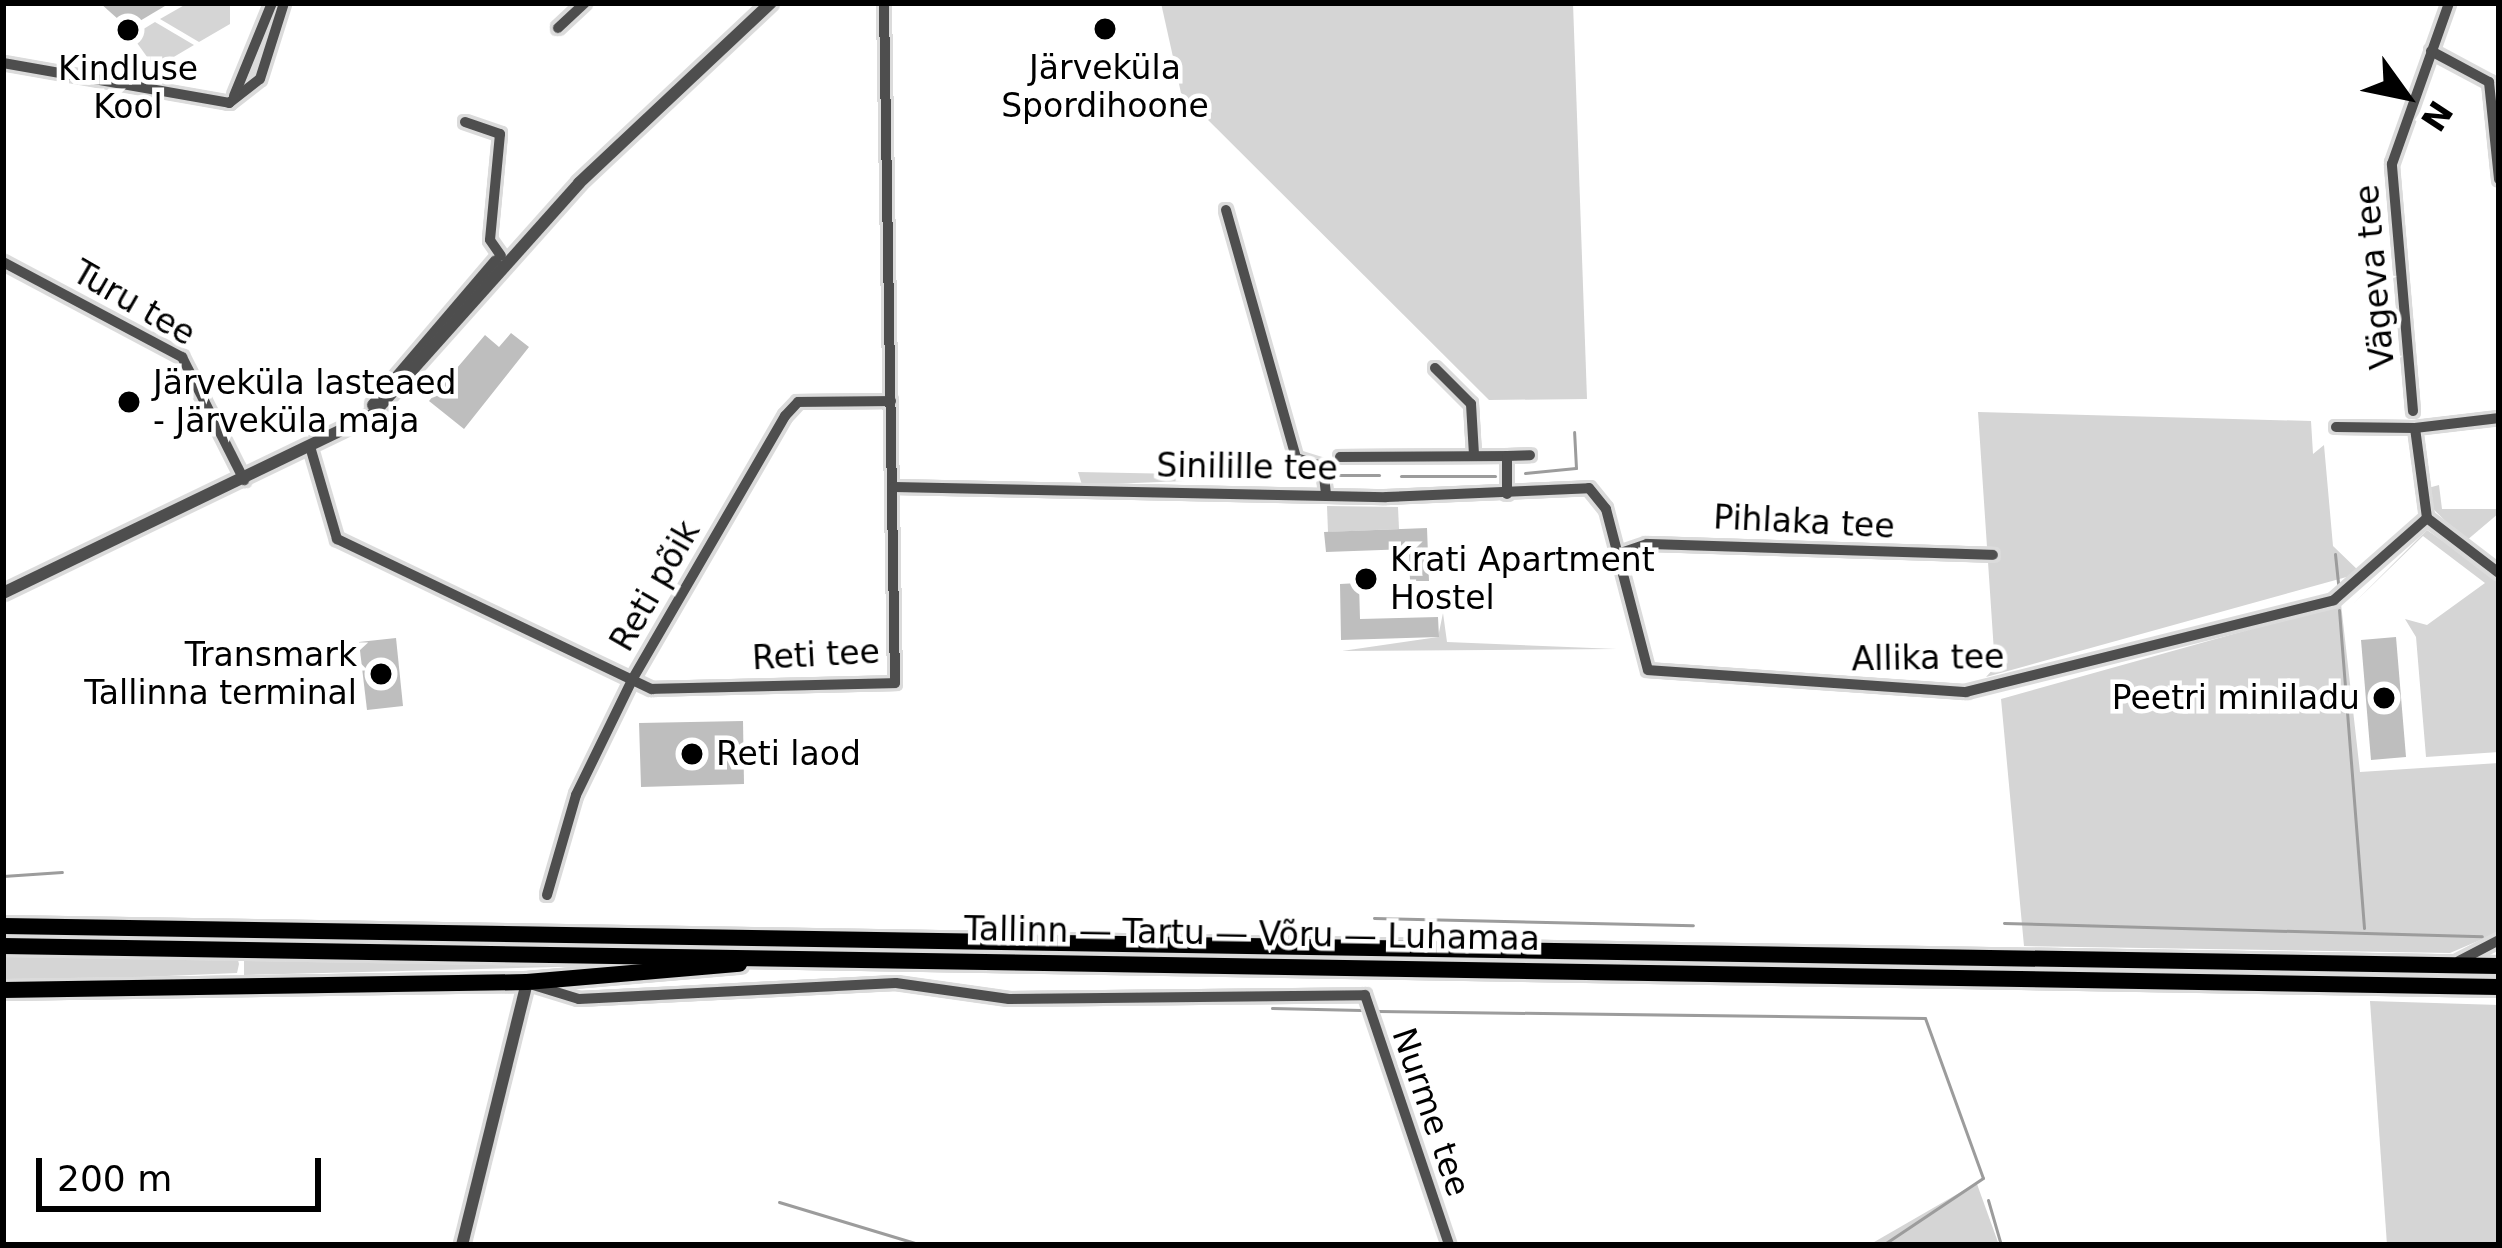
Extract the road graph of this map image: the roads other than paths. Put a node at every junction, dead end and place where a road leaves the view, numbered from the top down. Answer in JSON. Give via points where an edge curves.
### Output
{"nodes":[{"id":1,"x":272,"y":3,"type":"edge"},
{"id":2,"x":284,"y":3,"type":"edge"},
{"id":3,"x":585,"y":3,"type":"edge"},
{"id":4,"x":884,"y":3,"type":"edge"},
{"id":5,"x":2449,"y":3,"type":"edge"},
{"id":6,"x":770,"y":4,"type":"edge"},
{"id":7,"x":558,"y":28,"type":"dead end"},
{"id":8,"x":2431,"y":51,"type":"junction"},
{"id":9,"x":3,"y":63,"type":"edge"},
{"id":10,"x":229,"y":103,"type":"junction"},
{"id":11,"x":465,"y":122,"type":"dead end"},
{"id":12,"x":2499,"y":179,"type":"edge"},
{"id":13,"x":579,"y":183,"type":"junction"},
{"id":14,"x":1226,"y":210,"type":"dead end"},
{"id":15,"x":501,"y":256,"type":"junction"},
{"id":16,"x":3,"y":262,"type":"edge"},
{"id":17,"x":1435,"y":368,"type":"dead end"},
{"id":18,"x":891,"y":401,"type":"junction"},
{"id":19,"x":2499,"y":418,"type":"edge"},
{"id":20,"x":2414,"y":420,"type":"junction"},
{"id":21,"x":356,"y":423,"type":"junction"},
{"id":22,"x":2336,"y":427,"type":"dead end"},
{"id":23,"x":311,"y":450,"type":"junction"},
{"id":24,"x":1474,"y":454,"type":"junction"},
{"id":25,"x":1529,"y":454,"type":"dead end"},
{"id":26,"x":1507,"y":456,"type":"junction"},
{"id":27,"x":1340,"y":457,"type":"dead end"},
{"id":28,"x":244,"y":480,"type":"junction"},
{"id":29,"x":894,"y":487,"type":"junction"},
{"id":30,"x":1598,"y":492,"type":"joint"},
{"id":31,"x":1508,"y":494,"type":"junction"},
{"id":32,"x":1326,"y":496,"type":"junction"},
{"id":33,"x":2427,"y":518,"type":"junction"},
{"id":34,"x":1616,"y":555,"type":"junction"},
{"id":35,"x":1993,"y":555,"type":"dead end"},
{"id":36,"x":2499,"y":573,"type":"edge"},
{"id":37,"x":3,"y":593,"type":"edge"},
{"id":38,"x":632,"y":680,"type":"junction"},
{"id":39,"x":548,"y":895,"type":"dead end"},
{"id":40,"x":3,"y":926,"type":"edge"},
{"id":41,"x":2499,"y":940,"type":"edge"},
{"id":42,"x":3,"y":946,"type":"edge"},
{"id":43,"x":829,"y":956,"type":"junction"},
{"id":44,"x":2448,"y":966,"type":"junction"},
{"id":45,"x":2499,"y":966,"type":"edge"},
{"id":46,"x":527,"y":982,"type":"junction"},
{"id":47,"x":2499,"y":987,"type":"edge"},
{"id":48,"x":3,"y":990,"type":"edge"},
{"id":49,"x":462,"y":1245,"type":"edge"},
{"id":50,"x":1449,"y":1245,"type":"edge"}],
"edges":[{"from":1,"to":10,"type":"street","via":[[248,78]]},
{"from":2,"to":10,"type":"street","via":[[260,79]]},
{"from":3,"to":7,"type":"street"},
{"from":4,"to":18,"type":"street","name":"Reti tee"},
{"from":5,"to":8,"type":"street","name":"Vägeva tee"},
{"from":6,"to":13,"type":"street"},
{"from":8,"to":12,"type":"street","via":[[2488,82]]},
{"from":8,"to":20,"type":"street","name":"Vägeva tee","via":[[2392,164]]},
{"from":9,"to":10,"type":"street"},
{"from":11,"to":15,"type":"street","via":[[500,134],[490,241]]},
{"from":13,"to":15,"type":"street"},
{"from":13,"to":21,"type":"street","via":[[405,385]]},
{"from":14,"to":32,"type":"street","via":[[1297,458],[1323,466]]},
{"from":15,"to":21,"type":"street"},
{"from":16,"to":28,"type":"street","name":"Turu tee","via":[[182,357]]},
{"from":17,"to":24,"type":"street","via":[[1471,404]]},
{"from":18,"to":29,"type":"street","name":"Reti tee"},
{"from":18,"to":38,"type":"street","name":"Reti põik","via":[[798,403],[785,416]]},
{"from":19,"to":20,"type":"street"},
{"from":20,"to":22,"type":"street"},
{"from":20,"to":33,"type":"street","name":"Vägeva tee"},
{"from":21,"to":23,"type":"street"},
{"from":23,"to":28,"type":"street"},
{"from":23,"to":38,"type":"street","name":"Reti tee","via":[[337,538]]},
{"from":24,"to":26,"type":"street"},
{"from":24,"to":27,"type":"street"},
{"from":25,"to":26,"type":"street"},
{"from":26,"to":31,"type":"street"},
{"from":28,"to":37,"type":"street"},
{"from":29,"to":32,"type":"street","name":"Sinilille tee"},
{"from":29,"to":38,"type":"street","name":"Reti tee","via":[[896,682],[652,689]]},
{"from":30,"to":31,"type":"street","name":"Sinilille tee"},
{"from":30,"to":34,"type":"street","name":"Allika tee"},
{"from":31,"to":32,"type":"street","name":"Sinilille tee"},
{"from":33,"to":34,"type":"street","name":"Allika tee","via":[[2345,596],[1987,691],[1657,675],[1633,646]]},
{"from":33,"to":36,"type":"street"},
{"from":34,"to":35,"type":"street","name":"Pihlaka tee","via":[[1647,544]]},
{"from":38,"to":39,"type":"street","name":"Reti põik","via":[[576,795]]},
{"from":40,"to":44,"type":"highway","name":"Tallinn — Tartu — Võru — Luhamaa"},
{"from":41,"to":44,"type":"street"},
{"from":42,"to":43,"type":"highway","name":"Tallinn — Tartu — Võru — Luhamaa"},
{"from":43,"to":46,"type":"highway"},
{"from":43,"to":47,"type":"highway","name":"Tallinn — Tartu — Võru — Luhamaa"},
{"from":44,"to":45,"type":"highway","name":"Tallinn — Tartu — Võru — Luhamaa"},
{"from":46,"to":48,"type":"highway"},
{"from":46,"to":49,"type":"street"},
{"from":46,"to":50,"type":"street","name":"Nurme tee","via":[[579,999],[896,983],[1161,1003],[1365,995]]}]}
